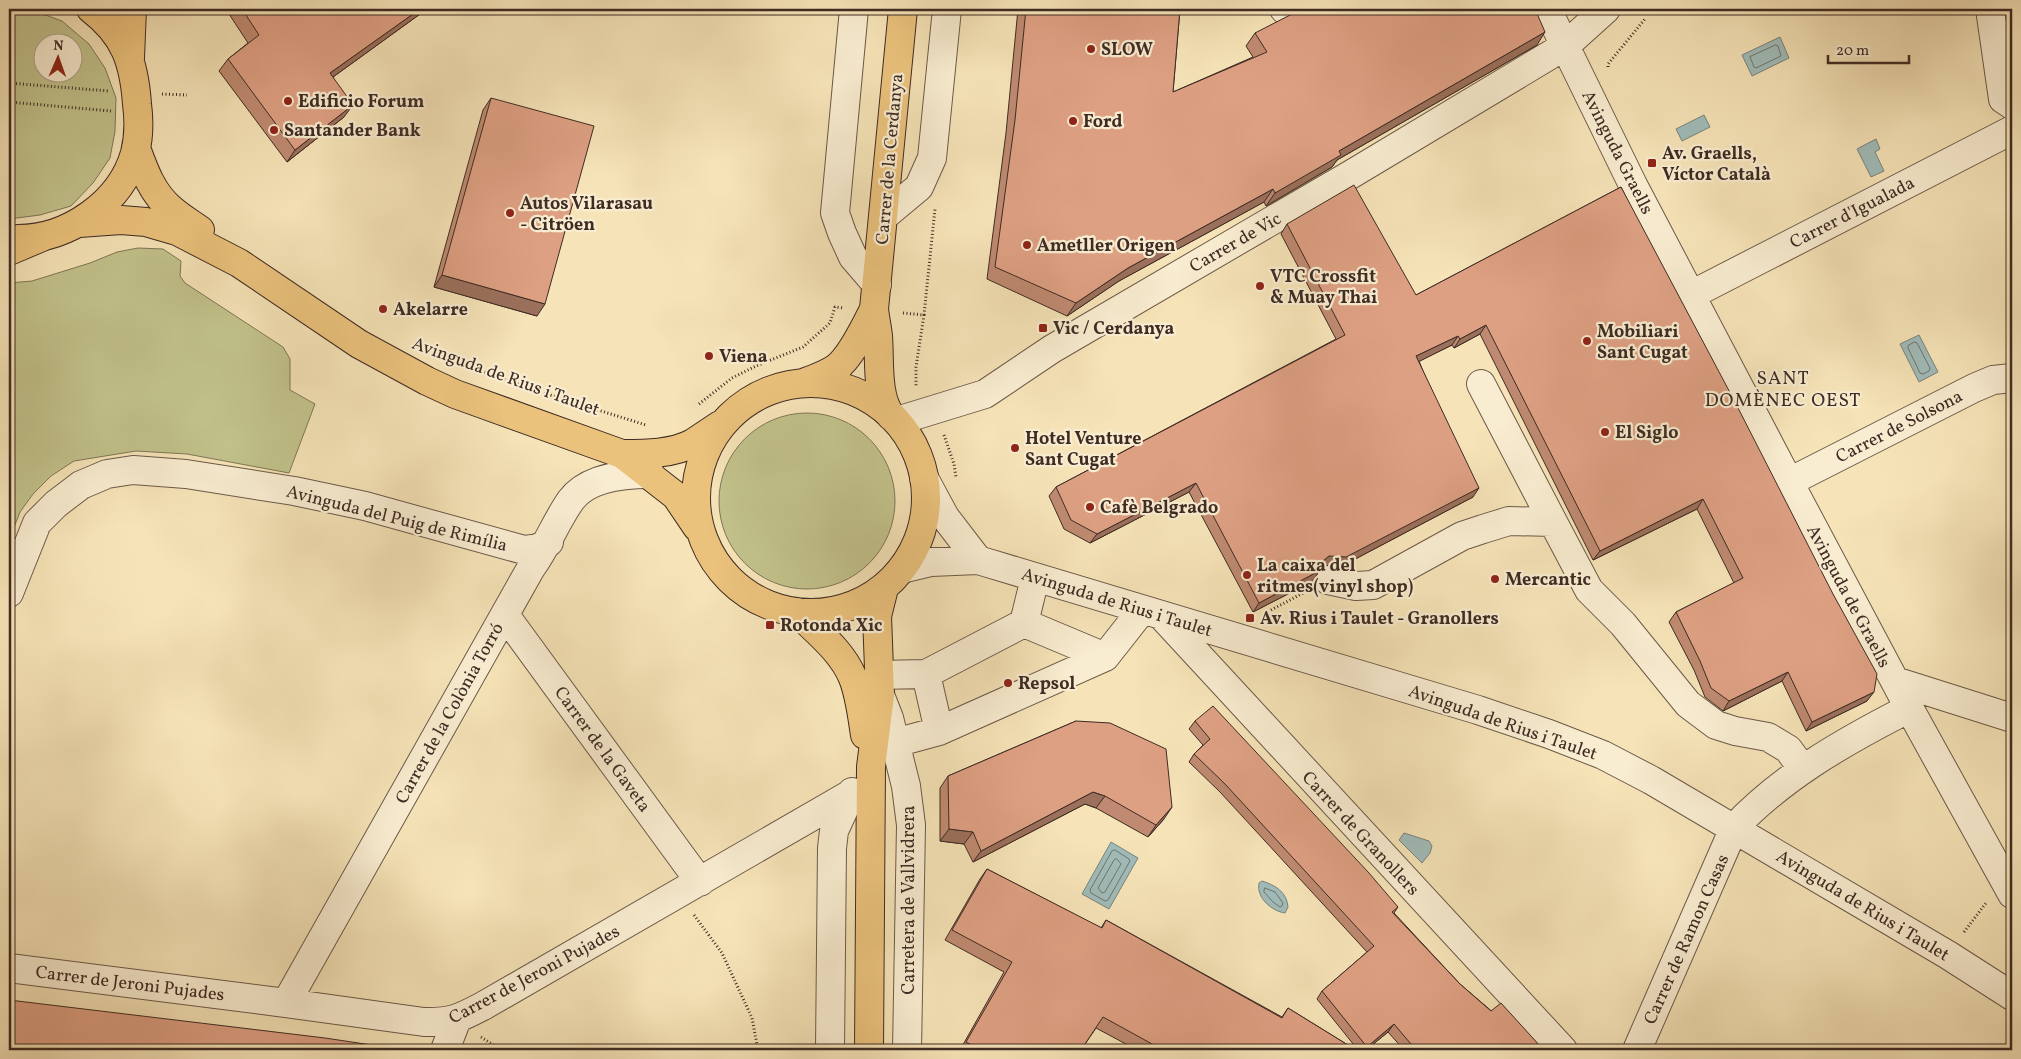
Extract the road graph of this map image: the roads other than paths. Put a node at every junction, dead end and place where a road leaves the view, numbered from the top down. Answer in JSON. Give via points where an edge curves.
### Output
{"nodes":[{"id":1,"x":91,"y":9,"type":"edge"},
{"id":2,"x":132,"y":9,"type":"edge"},
{"id":3,"x":854,"y":9,"type":"edge"},
{"id":4,"x":903,"y":9,"type":"edge"},
{"id":5,"x":947,"y":9,"type":"edge"},
{"id":6,"x":1547,"y":9,"type":"edge"},
{"id":7,"x":1606,"y":9,"type":"edge"},
{"id":8,"x":1990,"y":9,"type":"edge"},
{"id":9,"x":1565,"y":46,"type":"junction"},
{"id":10,"x":130,"y":60,"type":"junction"},
{"id":11,"x":2012,"y":104,"type":"edge"},
{"id":12,"x":2012,"y":130,"type":"edge"},
{"id":13,"x":136,"y":148,"type":"junction"},
{"id":14,"x":883,"y":217,"type":"junction"},
{"id":15,"x":79,"y":223,"type":"junction"},
{"id":16,"x":42,"y":237,"type":"junction"},
{"id":17,"x":9,"y":239,"type":"edge"},
{"id":18,"x":9,"y":251,"type":"edge"},
{"id":19,"x":239,"y":263,"type":"junction"},
{"id":20,"x":1691,"y":295,"type":"junction"},
{"id":21,"x":875,"y":297,"type":"junction"},
{"id":22,"x":2012,"y":378,"type":"edge"},
{"id":23,"x":802,"y":383,"type":"junction"},
{"id":24,"x":1481,"y":384,"type":"dead end"},
{"id":25,"x":894,"y":419,"type":"junction"},
{"id":26,"x":725,"y":421,"type":"junction"},
{"id":27,"x":622,"y":454,"type":"junction"},
{"id":28,"x":650,"y":474,"type":"junction"},
{"id":29,"x":924,"y":478,"type":"junction"},
{"id":30,"x":1789,"y":482,"type":"junction"},
{"id":31,"x":1553,"y":522,"type":"junction"},
{"id":32,"x":699,"y":531,"type":"junction"},
{"id":33,"x":549,"y":542,"type":"junction"},
{"id":34,"x":978,"y":560,"type":"junction"},
{"id":35,"x":893,"y":578,"type":"junction"},
{"id":36,"x":1036,"y":578,"type":"junction"},
{"id":37,"x":1328,"y":580,"type":"road end"},
{"id":38,"x":9,"y":593,"type":"edge"},
{"id":39,"x":797,"y":612,"type":"junction"},
{"id":40,"x":1151,"y":612,"type":"junction"},
{"id":41,"x":505,"y":615,"type":"junction"},
{"id":42,"x":1024,"y":623,"type":"junction"},
{"id":43,"x":1105,"y":656,"type":"junction"},
{"id":44,"x":926,"y":674,"type":"junction"},
{"id":45,"x":878,"y":685,"type":"junction"},
{"id":46,"x":1901,"y":693,"type":"junction"},
{"id":47,"x":2012,"y":718,"type":"edge"},
{"id":48,"x":939,"y":731,"type":"junction"},
{"id":49,"x":895,"y":743,"type":"junction"},
{"id":50,"x":870,"y":767,"type":"junction"},
{"id":51,"x":1803,"y":769,"type":"junction"},
{"id":52,"x":849,"y":795,"type":"junction"},
{"id":53,"x":1734,"y":828,"type":"junction"},
{"id":54,"x":690,"y":888,"type":"junction"},
{"id":55,"x":2012,"y":894,"type":"edge"},
{"id":56,"x":9,"y":968,"type":"edge"},
{"id":57,"x":2012,"y":996,"type":"edge"},
{"id":58,"x":286,"y":1002,"type":"junction"},
{"id":59,"x":457,"y":1019,"type":"junction"},
{"id":60,"x":909,"y":1049,"type":"edge"},
{"id":61,"x":445,"y":1050,"type":"edge"},
{"id":62,"x":830,"y":1050,"type":"edge"},
{"id":63,"x":869,"y":1050,"type":"edge"},
{"id":64,"x":1563,"y":1050,"type":"edge"},
{"id":65,"x":1637,"y":1050,"type":"edge"}],
"edges":[{"from":1,"to":10,"type":"main road","via":[[113,30]]},
{"from":2,"to":10,"type":"main road"},
{"from":3,"to":21,"type":"street","via":[[835,213]]},
{"from":4,"to":14,"type":"main road","name":"Carrer de la Cerdanya"},
{"from":5,"to":14,"type":"street","via":[[932,158],[919,187]]},
{"from":6,"to":9,"type":"street","name":"Avinguda Graells"},
{"from":7,"to":9,"type":"street","name":"Carrer de Vic"},
{"from":8,"to":11,"type":"street","via":[[2003,99]]},
{"from":9,"to":20,"type":"street","name":"Avinguda Graells"},
{"from":9,"to":25,"type":"street","name":"Carrer de Vic","via":[[1052,349],[985,394]]},
{"from":10,"to":13,"type":"main road","via":[[137,103]]},
{"from":12,"to":20,"type":"street","name":"Carrer d'Igualada"},
{"from":13,"to":15,"type":"main road","via":[[127,172],[109,198]]},
{"from":13,"to":19,"type":"main road","name":"Avinguda de Rius i Taulet","via":[[159,197]]},
{"from":14,"to":21,"type":"main road","name":"Carrer de la Cerdanya"},
{"from":15,"to":16,"type":"main road"},
{"from":15,"to":19,"type":"main road","name":"Avinguda de Rius i Taulet","via":[[146,222],[177,231]]},
{"from":16,"to":17,"type":"main road"},
{"from":16,"to":18,"type":"main road"},
{"from":19,"to":27,"type":"main road","name":"Avinguda de Rius i Taulet","via":[[359,344],[427,381]]},
{"from":20,"to":30,"type":"street","name":"Avinguda de Graells"},
{"from":21,"to":23,"type":"main road","name":"Carrer de la Cerdanya","via":[[856,342],[837,368]]},
{"from":21,"to":25,"type":"main road","name":"Carrer de la Cerdanya","via":[[881,383],[886,410]]},
{"from":22,"to":30,"type":"street","name":"Carrer de Solsona","via":[[1992,380],[1974,388]]},
{"from":23,"to":25,"type":"main road","via":[[848,390],[873,402]]},
{"from":23,"to":26,"type":"main road","via":[[770,390],[738,408]]},
{"from":24,"to":31,"type":"street"},
{"from":25,"to":29,"type":"main road","name":"Carretera de Vallvidrera","via":[[913,443]]},
{"from":26,"to":27,"type":"main road","name":"Avinguda de Rius i Taulet","via":[[677,449]]},
{"from":26,"to":32,"type":"main road","via":[[715,434],[699,475],[696,504]]},
{"from":27,"to":28,"type":"main road","name":"Avinguda de Rius i Taulet"},
{"from":28,"to":32,"type":"main road","name":"Avinguda de Rius i Taulet","via":[[676,496]]},
{"from":28,"to":33,"type":"street","name":"Carrer de la Colònia Torró","via":[[618,475],[590,486],[572,498]]},
{"from":29,"to":34,"type":"street","via":[[945,517]]},
{"from":29,"to":35,"type":"main road","name":"Carretera de Vallvidrera","via":[[925,509],[918,539]]},
{"from":30,"to":46,"type":"street","name":"Avinguda de Graells"},
{"from":31,"to":37,"type":"street","via":[[1509,520],[1462,536],[1373,585],[1356,586]]},
{"from":31,"to":51,"type":"street","via":[[1589,590],[1623,624],[1688,704],[1716,725],[1768,737],[1788,749]]},
{"from":32,"to":39,"type":"main road","via":[[717,565],[734,584],[756,600]]},
{"from":33,"to":38,"type":"street","name":"Avinguda del Puig de Rimília","via":[[524,550],[383,511],[294,491],[186,474],[134,470],[107,474],[81,485],[56,504],[37,523]]},
{"from":33,"to":41,"type":"street","name":"Carrer de la Colònia Torró"},
{"from":34,"to":35,"type":"street","name":"Avinguda de Rius i Taulet","via":[[931,562]]},
{"from":34,"to":36,"type":"street","name":"Avinguda de Rius i Taulet"},
{"from":35,"to":39,"type":"main road","via":[[866,599],[846,609]]},
{"from":35,"to":45,"type":"main road","name":"Carretera de Vallvidrera","via":[[876,616]]},
{"from":36,"to":40,"type":"street","name":"Avinguda de Rius i Taulet"},
{"from":36,"to":42,"type":"street"},
{"from":39,"to":50,"type":"main road","name":"Carretera de Vallvidrera","via":[[834,649],[853,678],[860,700]]},
{"from":40,"to":43,"type":"street"},
{"from":40,"to":53,"type":"street","name":"Avinguda de Rius i Taulet","via":[[1549,734],[1603,755]]},
{"from":40,"to":64,"type":"street","name":"Carrer de Granollers"},
{"from":41,"to":54,"type":"street","name":"Carrer de la Gaveta"},
{"from":41,"to":58,"type":"street","name":"Carrer de la Colònia Torró"},
{"from":42,"to":43,"type":"street"},
{"from":42,"to":44,"type":"street"},
{"from":43,"to":48,"type":"street"},
{"from":44,"to":45,"type":"street"},
{"from":44,"to":48,"type":"street"},
{"from":45,"to":49,"type":"street","name":"Carretera de Vallvidrera"},
{"from":45,"to":50,"type":"main road","name":"Carretera de Vallvidrera"},
{"from":46,"to":47,"type":"street"},
{"from":46,"to":51,"type":"street","via":[[1900,713]]},
{"from":46,"to":55,"type":"street","name":"Avinguda de Graells"},
{"from":48,"to":49,"type":"street"},
{"from":49,"to":60,"type":"street","name":"Carretera de Vallvidrera","via":[[906,786],[911,825]]},
{"from":50,"to":52,"type":"street","name":"Carretera de Vallvidrera"},
{"from":50,"to":63,"type":"main road","name":"Carretera de Vallvidrera"},
{"from":51,"to":53,"type":"street","via":[[1760,802]]},
{"from":52,"to":54,"type":"street","name":"Carrer de Jeroni Pujades"},
{"from":52,"to":62,"type":"street","name":"Carretera de Vallvidrera","via":[[834,830],[832,848]]},
{"from":53,"to":57,"type":"street","name":"Avinguda de Rius i Taulet"},
{"from":53,"to":65,"type":"street","name":"Carrer de Ramon Casas"},
{"from":54,"to":59,"type":"street","name":"Carrer de Jeroni Pujades"},
{"from":56,"to":58,"type":"street","name":"Carrer de Jeroni Pujades"},
{"from":58,"to":59,"type":"street","name":"Carrer de Jeroni Pujades","via":[[424,1022],[443,1023]]},
{"from":59,"to":61,"type":"street"}]}
